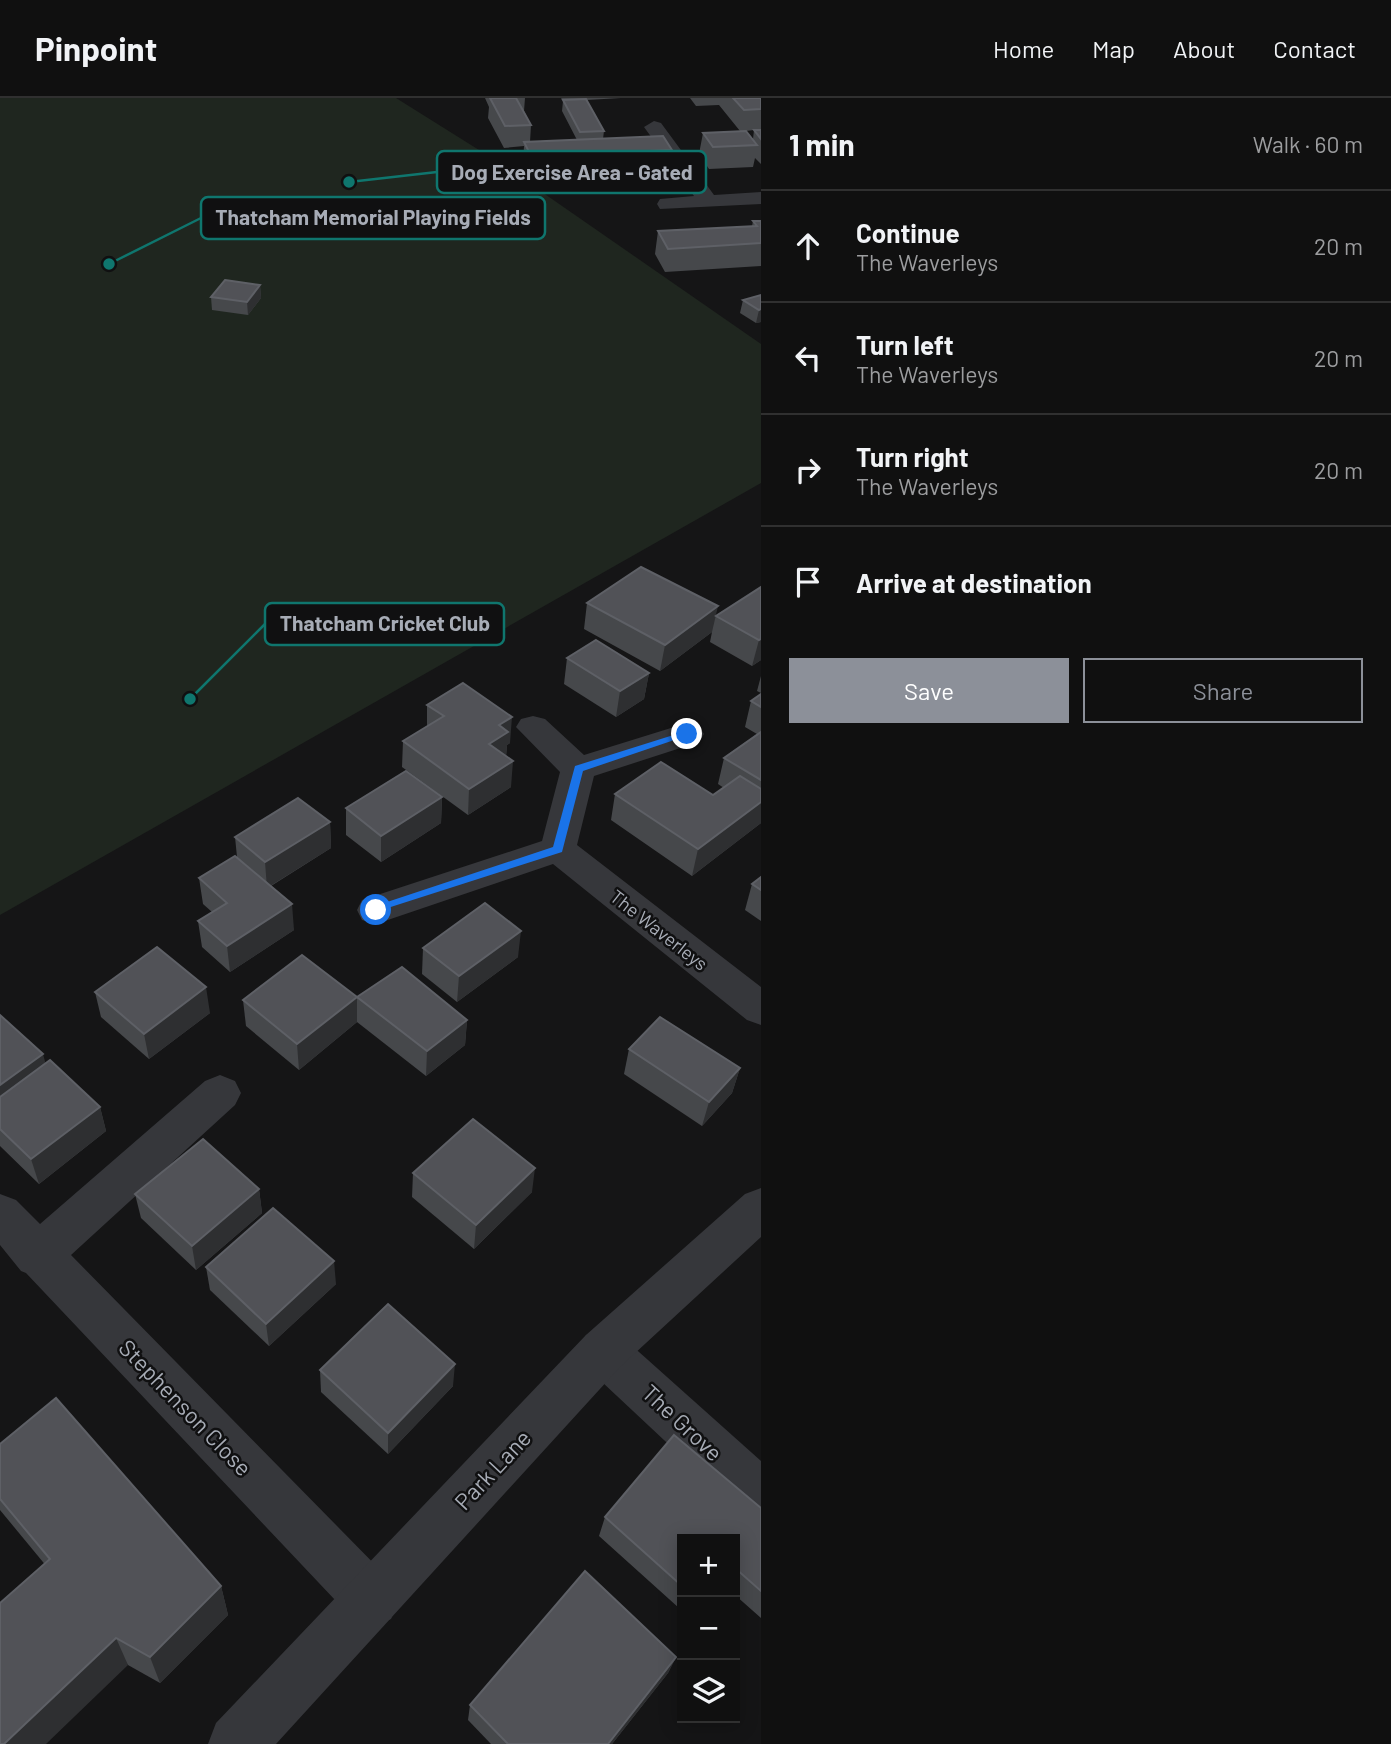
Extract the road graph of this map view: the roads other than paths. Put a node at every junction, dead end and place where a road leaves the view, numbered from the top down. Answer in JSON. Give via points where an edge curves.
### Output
{"nodes":[{"id":1,"x":654,"y":127,"type":"dead end"},
{"id":2,"x":761,"y":198,"type":"edge"},
{"id":3,"x":709,"y":202,"type":"junction"},
{"id":4,"x":668,"y":204,"type":"dead end"},
{"id":5,"x":533,"y":727,"type":"dead end"},
{"id":6,"x":687,"y":734,"type":"dead end"},
{"id":7,"x":578,"y":769,"type":"junction"},
{"id":8,"x":558,"y":849,"type":"junction"},
{"id":9,"x":376,"y":910,"type":"dead end"},
{"id":10,"x":761,"y":1009,"type":"edge"},
{"id":11,"x":220,"y":1093,"type":"dead end"},
{"id":12,"x":761,"y":1208,"type":"edge"},
{"id":13,"x":0,"y":1214,"type":"edge"},
{"id":14,"x":37,"y":1256,"type":"junction"},
{"id":15,"x":603,"y":1351,"type":"junction"},
{"id":16,"x":761,"y":1496,"type":"edge"},
{"id":17,"x":372,"y":1600,"type":"junction"},
{"id":18,"x":237,"y":1744,"type":"edge"}],
"edges":[{"from":1,"to":3,"type":"street"},
{"from":2,"to":3,"type":"street"},
{"from":3,"to":4,"type":"street"},
{"from":5,"to":7,"type":"street"},
{"from":6,"to":7,"type":"street"},
{"from":7,"to":8,"type":"street"},
{"from":8,"to":9,"type":"street"},
{"from":8,"to":10,"type":"street","name":"The Waverleys"},
{"from":11,"to":14,"type":"street"},
{"from":12,"to":15,"type":"street","name":"Park Lane"},
{"from":13,"to":14,"type":"street","name":"Stephenson Close"},
{"from":14,"to":17,"type":"street","name":"Stephenson Close"},
{"from":15,"to":16,"type":"street","name":"The Grove"},
{"from":15,"to":17,"type":"street","name":"Park Lane"},
{"from":17,"to":18,"type":"street","name":"Park Lane"}]}
